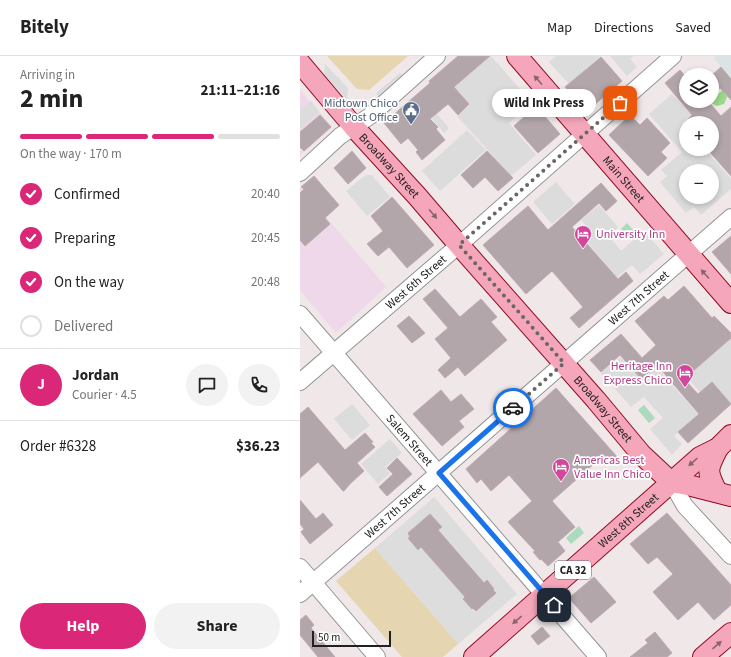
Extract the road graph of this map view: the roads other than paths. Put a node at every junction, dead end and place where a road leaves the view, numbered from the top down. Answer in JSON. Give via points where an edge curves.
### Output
{"nodes":[{"id":1,"x":437,"y":56,"type":"edge"},
{"id":2,"x":517,"y":56,"type":"edge"},
{"id":3,"x":673,"y":56,"type":"edge"},
{"id":4,"x":300,"y":63,"type":"edge"},
{"id":5,"x":354,"y":127,"type":"junction"},
{"id":6,"x":584,"y":133,"type":"junction"},
{"id":7,"x":300,"y":173,"type":"edge"},
{"id":8,"x":731,"y":217,"type":"edge"},
{"id":9,"x":459,"y":245,"type":"junction"},
{"id":10,"x":688,"y":254,"type":"junction"},
{"id":11,"x":731,"y":303,"type":"edge"},
{"id":12,"x":300,"y":314,"type":"edge"},
{"id":13,"x":333,"y":352,"type":"junction"},
{"id":14,"x":564,"y":363,"type":"junction"},
{"id":15,"x":300,"y":382,"type":"edge"},
{"id":16,"x":725,"y":442,"type":"edge"},
{"id":17,"x":439,"y":473,"type":"junction"},
{"id":18,"x":672,"y":482,"type":"junction"},
{"id":19,"x":724,"y":494,"type":"edge"},
{"id":20,"x":731,"y":556,"type":"edge"},
{"id":21,"x":300,"y":567,"type":"edge"},
{"id":22,"x":313,"y":583,"type":"junction"},
{"id":23,"x":300,"y":594,"type":"edge"},
{"id":24,"x":545,"y":595,"type":"junction"},
{"id":25,"x":731,"y":633,"type":"edge"},
{"id":26,"x":377,"y":657,"type":"edge"},
{"id":27,"x":474,"y":657,"type":"edge"},
{"id":28,"x":598,"y":657,"type":"edge"},
{"id":29,"x":703,"y":657,"type":"edge"}],
"edges":[{"from":1,"to":5,"type":"street","via":[[370,116]]},
{"from":6,"to":2,"type":"main road","name":"Main Street","one_way":true},
{"from":3,"to":6,"type":"street","name":"West 6th Street"},
{"from":4,"to":5,"type":"main road","name":"Broadway Street"},
{"from":5,"to":7,"type":"street","via":[[340,136]]},
{"from":5,"to":9,"type":"main road","name":"Broadway Street","one_way":true},
{"from":6,"to":9,"type":"street","name":"West 6th Street"},
{"from":6,"to":10,"type":"main road","name":"Main Street"},
{"from":8,"to":10,"type":"street","name":"West 7th Street"},
{"from":9,"to":13,"type":"street","name":"West 6th Street"},
{"from":9,"to":14,"type":"main road","name":"Broadway Street"},
{"from":11,"to":10,"type":"main road","name":"Main Street","one_way":true},
{"from":10,"to":14,"type":"street","name":"West 7th Street"},
{"from":12,"to":13,"type":"street","name":"Salem Street"},
{"from":13,"to":15,"type":"street","name":"West 6th Street"},
{"from":13,"to":17,"type":"street","name":"Salem Street"},
{"from":14,"to":17,"type":"street","name":"West 7th Street"},
{"from":14,"to":18,"type":"main road","name":"Broadway Street","via":[[641,454]]},
{"from":16,"to":18,"type":"main road","name":"West 8th Street","number":"CA 32","one_way":true,"via":[[700,456]]},
{"from":16,"to":19,"type":"main road","via":[[708,468],[710,479]]},
{"from":17,"to":22,"type":"street","name":"West 7th Street"},
{"from":17,"to":24,"type":"street","name":"Salem Street"},
{"from":18,"to":19,"type":"main road"},
{"from":18,"to":20,"type":"street","name":"Broadway Street","via":[[685,506]]},
{"from":18,"to":24,"type":"main road","name":"West 8th Street","number":"CA 32"},
{"from":21,"to":22,"type":"street"},
{"from":22,"to":23,"type":"street","name":"West 7th Street"},
{"from":22,"to":26,"type":"street"},
{"from":24,"to":27,"type":"main road","name":"West 8th Street","number":"CA 32","one_way":true},
{"from":24,"to":28,"type":"street","name":"Salem Street"},
{"from":29,"to":25,"type":"main road","one_way":true}]}
